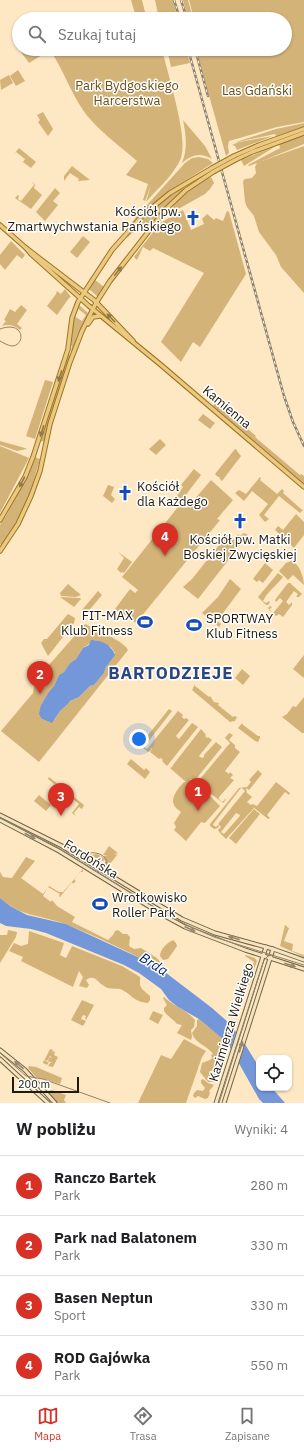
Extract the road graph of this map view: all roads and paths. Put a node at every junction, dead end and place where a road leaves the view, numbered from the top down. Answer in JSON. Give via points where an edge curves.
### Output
{"nodes":[{"id":1,"x":304,"y":129,"type":"edge"},
{"id":2,"x":304,"y":133,"type":"edge"},
{"id":3,"x":235,"y":158,"type":"junction"},
{"id":4,"x":213,"y":170,"type":"junction"},
{"id":5,"x":0,"y":225,"type":"edge"},
{"id":6,"x":26,"y":248,"type":"junction"},
{"id":7,"x":88,"y":288,"type":"junction"},
{"id":8,"x":79,"y":289,"type":"junction"},
{"id":9,"x":84,"y":293,"type":"junction"},
{"id":10,"x":81,"y":299,"type":"junction"},
{"id":11,"x":96,"y":303,"type":"junction"},
{"id":12,"x":93,"y":310,"type":"junction"},
{"id":13,"x":100,"y":316,"type":"junction"},
{"id":14,"x":84,"y":327,"type":"junction"},
{"id":15,"x":136,"y":344,"type":"junction"},
{"id":16,"x":304,"y":487,"type":"edge"},
{"id":17,"x":0,"y":520,"type":"edge"},
{"id":18,"x":0,"y":551,"type":"edge"},
{"id":19,"x":0,"y":815,"type":"edge"},
{"id":20,"x":0,"y":820,"type":"edge"},
{"id":21,"x":56,"y":843,"type":"junction"},
{"id":22,"x":65,"y":848,"type":"junction"},
{"id":23,"x":58,"y":851,"type":"junction"},
{"id":24,"x":266,"y":947,"type":"junction"},
{"id":25,"x":273,"y":949,"type":"junction"},
{"id":26,"x":254,"y":953,"type":"junction"},
{"id":27,"x":262,"y":956,"type":"junction"},
{"id":28,"x":270,"y":958,"type":"junction"},
{"id":29,"x":277,"y":960,"type":"junction"},
{"id":30,"x":304,"y":960,"type":"edge"},
{"id":31,"x":260,"y":962,"type":"junction"},
{"id":32,"x":267,"y":966,"type":"junction"},
{"id":33,"x":304,"y":969,"type":"edge"},
{"id":34,"x":0,"y":1050,"type":"edge"},
{"id":35,"x":0,"y":1059,"type":"edge"},
{"id":36,"x":48,"y":1103,"type":"edge"},
{"id":37,"x":55,"y":1103,"type":"edge"},
{"id":38,"x":216,"y":1103,"type":"edge"},
{"id":39,"x":224,"y":1103,"type":"edge"}],
"edges":[{"from":1,"to":3,"type":"main road","via":[[260,145]]},
{"from":2,"to":3,"type":"main road"},
{"from":3,"to":4,"type":"main road","bridge":true},
{"from":4,"to":7,"type":"main road","via":[[170,193],[143,215],[112,250]]},
{"from":11,"to":4,"type":"main road","one_way":true,"via":[[166,209]]},
{"from":5,"to":6,"type":"main road","name":"Kamienna"},
{"from":6,"to":8,"type":"main road","name":"Kamienna"},
{"from":6,"to":10,"type":"main road","name":"Kamienna"},
{"from":7,"to":8,"type":"main road"},
{"from":7,"to":9,"type":"main road"},
{"from":8,"to":9,"type":"main road","name":"Kamienna"},
{"from":9,"to":10,"type":"main road"},
{"from":9,"to":11,"type":"main road","name":"Kamienna"},
{"from":10,"to":12,"type":"main road","name":"Kamienna"},
{"from":10,"to":17,"type":"main road","one_way":true,"via":[[73,314],[68,349],[33,457],[25,477]]},
{"from":11,"to":12,"type":"main road"},
{"from":15,"to":11,"type":"main road","name":"Kamienna","one_way":true},
{"from":12,"to":13,"type":"main road","name":"Kamienna"},
{"from":12,"to":14,"type":"main road"},
{"from":13,"to":14,"type":"main road","via":[[93,316]]},
{"from":13,"to":15,"type":"main road","name":"Kamienna"},
{"from":14,"to":18,"type":"main road","via":[[52,418],[32,496]]},
{"from":15,"to":16,"type":"main road","name":"Kamienna"},
{"from":19,"to":21,"type":"main road","name":"Fordońska"},
{"from":20,"to":23,"type":"main road","name":"Fordońska","one_way":true},
{"from":21,"to":22,"type":"main road","name":"Fordońska"},
{"from":21,"to":23,"type":"main road"},
{"from":22,"to":23,"type":"main road"},
{"from":24,"to":22,"type":"main road","name":"Fordońska","one_way":true,"via":[[220,935],[182,919]]},
{"from":23,"to":26,"type":"main road","name":"Fordońska","one_way":true,"via":[[179,924]]},
{"from":24,"to":25,"type":"main road","name":"Fordońska"},
{"from":24,"to":27,"type":"main road","name":"Kazimierza Wielkiego"},
{"from":25,"to":28,"type":"main road","name":"Kazimierza Wielkiego"},
{"from":25,"to":30,"type":"main road","name":"Fordońska"},
{"from":26,"to":27,"type":"main road","name":"Fordońska"},
{"from":26,"to":31,"type":"main road"},
{"from":27,"to":28,"type":"main road","name":"Fordońska"},
{"from":27,"to":31,"type":"main road","name":"Kazimierza Wielkiego"},
{"from":28,"to":29,"type":"main road","name":"Fordońska"},
{"from":28,"to":32,"type":"main road","name":"Kazimierza Wielkiego"},
{"from":29,"to":32,"type":"main road"},
{"from":29,"to":33,"type":"main road","name":"Fordońska","one_way":true},
{"from":31,"to":38,"type":"main road","name":"Kazimierza Wielkiego"},
{"from":39,"to":32,"type":"main road","name":"Kazimierza Wielkiego","one_way":true},
{"from":37,"to":34,"type":"main road","one_way":true,"via":[[23,1068]]},
{"from":35,"to":36,"type":"main road"}]}
